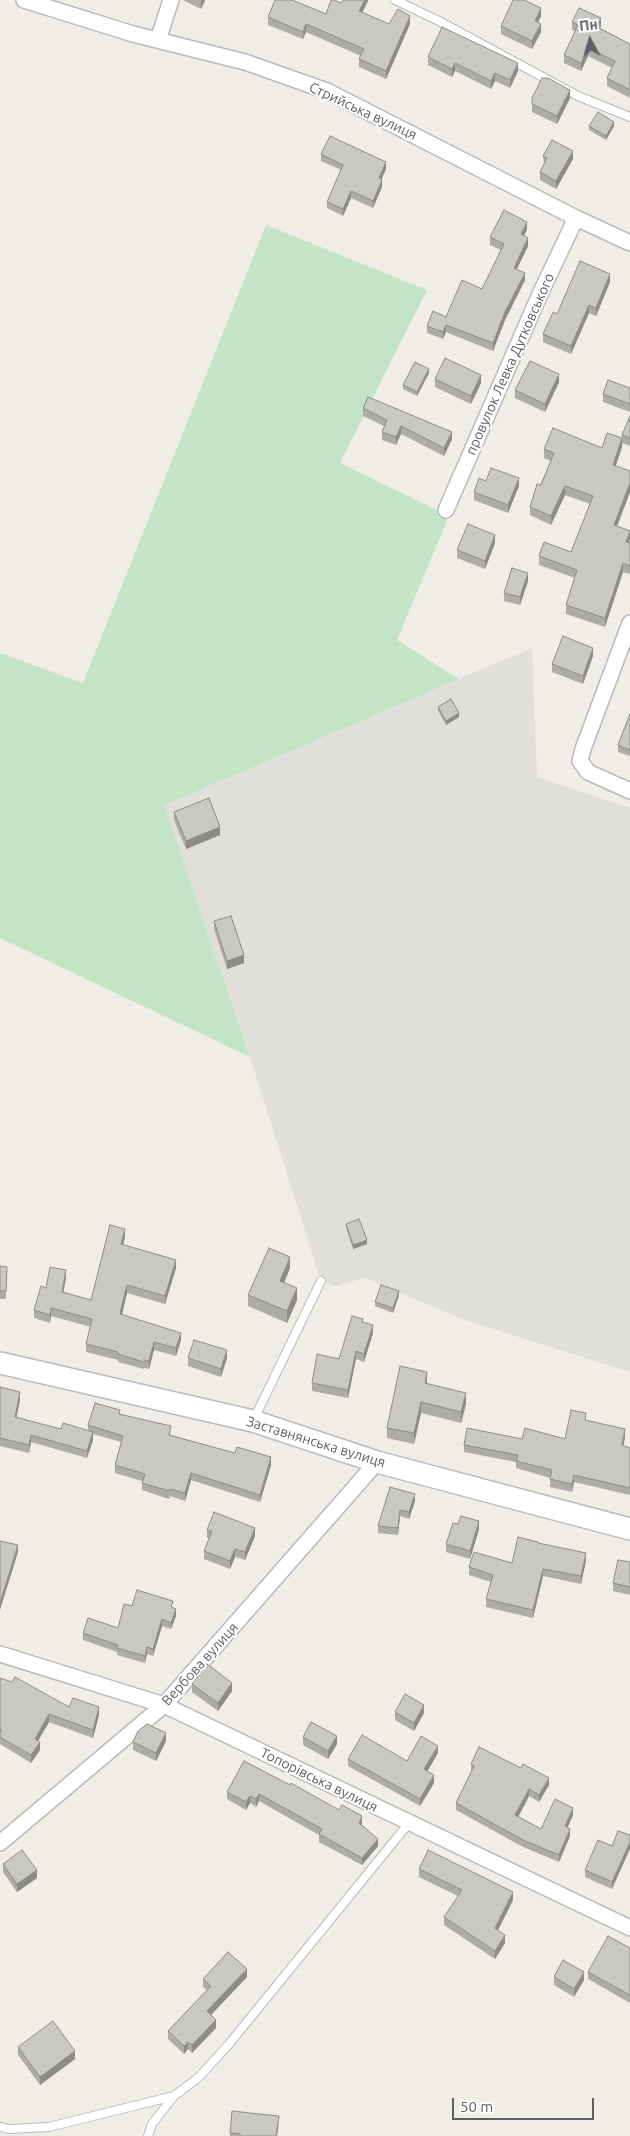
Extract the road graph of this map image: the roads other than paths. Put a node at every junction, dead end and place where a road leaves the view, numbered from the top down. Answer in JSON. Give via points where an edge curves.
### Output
{"nodes":[{"id":1,"x":24,"y":0,"type":"edge"},
{"id":2,"x":172,"y":0,"type":"edge"},
{"id":3,"x":395,"y":0,"type":"edge"},
{"id":4,"x":158,"y":40,"type":"junction"},
{"id":5,"x":630,"y":117,"type":"edge"},
{"id":6,"x":576,"y":218,"type":"junction"},
{"id":7,"x":630,"y":243,"type":"edge"},
{"id":8,"x":446,"y":510,"type":"dead end"},
{"id":9,"x":630,"y":623,"type":"edge"},
{"id":10,"x":630,"y":791,"type":"edge"},
{"id":11,"x":321,"y":1281,"type":"dead end"},
{"id":12,"x":0,"y":1363,"type":"edge"},
{"id":13,"x":253,"y":1421,"type":"junction"},
{"id":14,"x":378,"y":1462,"type":"junction"},
{"id":15,"x":630,"y":1529,"type":"edge"},
{"id":16,"x":0,"y":1654,"type":"edge"},
{"id":17,"x":164,"y":1705,"type":"junction"},
{"id":18,"x":409,"y":1823,"type":"junction"},
{"id":19,"x":0,"y":1843,"type":"edge"},
{"id":20,"x":630,"y":1928,"type":"edge"},
{"id":21,"x":174,"y":2096,"type":"junction"},
{"id":22,"x":0,"y":2127,"type":"edge"},
{"id":23,"x":148,"y":2136,"type":"edge"}],
"edges":[{"from":1,"to":4,"type":"street","name":"Стрийська вулиця"},
{"from":2,"to":4,"type":"street"},
{"from":3,"to":5,"type":"lane","via":[[578,96]]},
{"from":4,"to":6,"type":"street","name":"Стрийська вулиця","via":[[245,62],[327,91]]},
{"from":6,"to":7,"type":"street","name":"Стрийська вулиця"},
{"from":6,"to":8,"type":"street","name":"провулок Левка Дутковського"},
{"from":9,"to":10,"type":"street","via":[[580,761],[588,772]]},
{"from":11,"to":13,"type":"lane"},
{"from":12,"to":13,"type":"street","name":"Заставнянська вулиця"},
{"from":13,"to":14,"type":"street","name":"Заставнянська вулиця"},
{"from":14,"to":15,"type":"street","name":"Заставнянська вулиця"},
{"from":14,"to":17,"type":"street","name":"Вербова вулиця"},
{"from":16,"to":17,"type":"street","name":"Топорівська вулиця"},
{"from":17,"to":18,"type":"street","name":"Топорівська вулиця"},
{"from":17,"to":19,"type":"street","name":"Вербова вулиця"},
{"from":18,"to":20,"type":"street","name":"Топорівська вулиця"},
{"from":18,"to":21,"type":"lane","via":[[229,2044],[198,2078]]},
{"from":21,"to":22,"type":"lane","via":[[49,2127]]},
{"from":21,"to":23,"type":"lane","via":[[152,2124]]}]}
